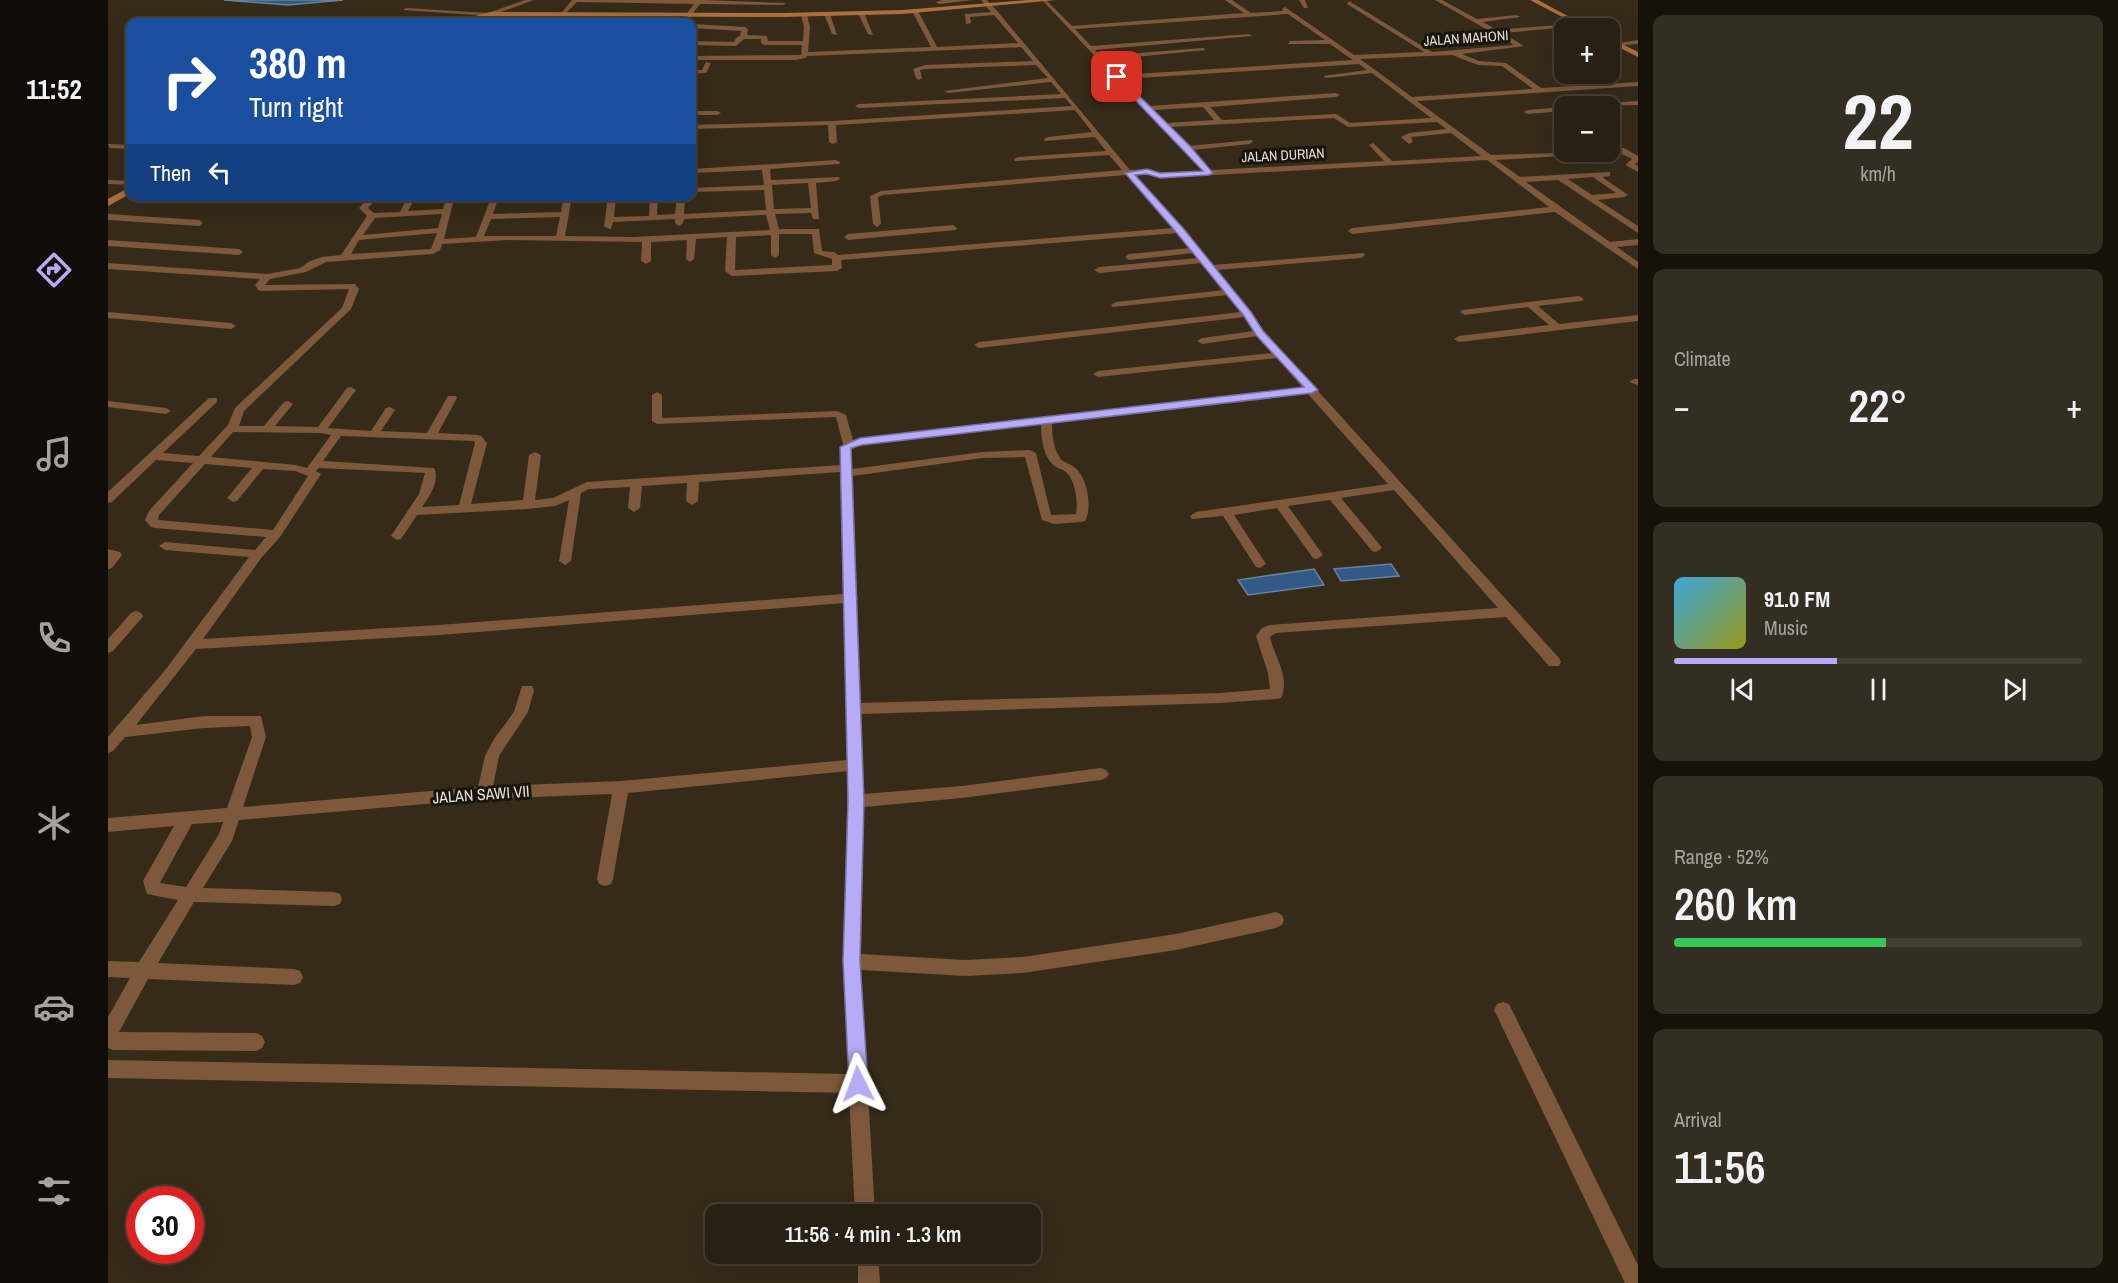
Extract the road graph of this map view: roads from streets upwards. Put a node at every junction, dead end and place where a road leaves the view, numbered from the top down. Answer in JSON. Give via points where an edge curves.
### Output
{"nodes":[{"id":1,"x":531,"y":0,"type":"edge"},
{"id":2,"x":970,"y":0,"type":"edge"},
{"id":3,"x":1053,"y":0,"type":"edge"},
{"id":4,"x":1228,"y":0,"type":"edge"},
{"id":5,"x":1302,"y":0,"type":"edge"},
{"id":6,"x":1438,"y":0,"type":"edge"},
{"id":7,"x":1533,"y":0,"type":"edge"},
{"id":8,"x":699,"y":1,"type":"edge"},
{"id":9,"x":1044,"y":1,"type":"edge"},
{"id":10,"x":784,"y":2,"type":"edge"},
{"id":11,"x":939,"y":2,"type":"dead end"},
{"id":12,"x":987,"y":2,"type":"edge"},
{"id":13,"x":1349,"y":3,"type":"dead end"},
{"id":14,"x":441,"y":4,"type":"dead end"},
{"id":15,"x":1306,"y":7,"type":"dead end"},
{"id":16,"x":406,"y":10,"type":"dead end"},
{"id":17,"x":915,"y":10,"type":"junction"},
{"id":18,"x":434,"y":11,"type":"junction"},
{"id":19,"x":861,"y":13,"type":"junction"},
{"id":20,"x":996,"y":13,"type":"junction"},
{"id":21,"x":488,"y":14,"type":"junction"},
{"id":22,"x":827,"y":14,"type":"junction"},
{"id":23,"x":1248,"y":14,"type":"junction"},
{"id":24,"x":561,"y":15,"type":"junction"},
{"id":25,"x":687,"y":15,"type":"junction"},
{"id":26,"x":731,"y":15,"type":"junction"},
{"id":27,"x":782,"y":15,"type":"junction"},
{"id":28,"x":804,"y":15,"type":"junction"},
{"id":29,"x":1516,"y":17,"type":"dead end"},
{"id":30,"x":472,"y":18,"type":"edge"},
{"id":31,"x":685,"y":18,"type":"edge"},
{"id":32,"x":1568,"y":18,"type":"edge"},
{"id":33,"x":1170,"y":20,"type":"junction"},
{"id":34,"x":1476,"y":21,"type":"junction"},
{"id":35,"x":969,"y":23,"type":"dead end"},
{"id":36,"x":696,"y":26,"type":"edge"},
{"id":37,"x":1554,"y":26,"type":"edge"},
{"id":38,"x":727,"y":27,"type":"junction"},
{"id":39,"x":1178,"y":27,"type":"dead end"},
{"id":40,"x":1070,"y":28,"type":"junction"},
{"id":41,"x":1497,"y":32,"type":"junction"},
{"id":42,"x":835,"y":34,"type":"dead end"},
{"id":43,"x":871,"y":34,"type":"dead end"},
{"id":44,"x":1248,"y":36,"type":"dead end"},
{"id":45,"x":743,"y":37,"type":"junction"},
{"id":46,"x":1329,"y":42,"type":"junction"},
{"id":47,"x":1638,"y":42,"type":"edge"},
{"id":48,"x":696,"y":43,"type":"edge"},
{"id":49,"x":807,"y":44,"type":"junction"},
{"id":50,"x":1290,"y":44,"type":"dead end"},
{"id":51,"x":1620,"y":44,"type":"edge"},
{"id":52,"x":1023,"y":45,"type":"junction"},
{"id":53,"x":1087,"y":46,"type":"junction"},
{"id":54,"x":735,"y":47,"type":"junction"},
{"id":55,"x":1620,"y":47,"type":"edge"},
{"id":56,"x":752,"y":49,"type":"dead end"},
{"id":57,"x":935,"y":49,"type":"junction"},
{"id":58,"x":1203,"y":50,"type":"dead end"},
{"id":59,"x":1430,"y":53,"type":"junction"},
{"id":60,"x":1453,"y":53,"type":"junction"},
{"id":61,"x":805,"y":54,"type":"junction"},
{"id":62,"x":1638,"y":55,"type":"edge"},
{"id":63,"x":696,"y":58,"type":"edge"},
{"id":64,"x":731,"y":58,"type":"junction"},
{"id":65,"x":1099,"y":58,"type":"junction"},
{"id":66,"x":1356,"y":60,"type":"junction"},
{"id":67,"x":696,"y":63,"type":"edge"},
{"id":68,"x":708,"y":63,"type":"junction"},
{"id":69,"x":1037,"y":63,"type":"junction"},
{"id":70,"x":739,"y":64,"type":"dead end"},
{"id":71,"x":696,"y":72,"type":"edge"},
{"id":72,"x":1376,"y":74,"type":"junction"},
{"id":73,"x":1326,"y":76,"type":"dead end"},
{"id":74,"x":1117,"y":77,"type":"junction"},
{"id":75,"x":919,"y":78,"type":"dead end"},
{"id":76,"x":1620,"y":79,"type":"edge"},
{"id":77,"x":1053,"y":80,"type":"junction"},
{"id":78,"x":1635,"y":84,"type":"edge"},
{"id":79,"x":948,"y":91,"type":"dead end"},
{"id":80,"x":1540,"y":91,"type":"junction"},
{"id":81,"x":882,"y":95,"type":"dead end"},
{"id":82,"x":1336,"y":95,"type":"dead end"},
{"id":83,"x":1066,"y":96,"type":"junction"},
{"id":84,"x":1410,"y":99,"type":"junction"},
{"id":85,"x":1638,"y":103,"type":"edge"},
{"id":86,"x":1620,"y":104,"type":"edge"},
{"id":87,"x":886,"y":105,"type":"junction"},
{"id":88,"x":1205,"y":105,"type":"junction"},
{"id":89,"x":859,"y":106,"type":"dead end"},
{"id":90,"x":1077,"y":108,"type":"junction"},
{"id":91,"x":1148,"y":108,"type":"junction"},
{"id":92,"x":1554,"y":110,"type":"edge"},
{"id":93,"x":1528,"y":112,"type":"dead end"},
{"id":94,"x":696,"y":113,"type":"edge"},
{"id":95,"x":717,"y":113,"type":"dead end"},
{"id":96,"x":1436,"y":120,"type":"junction"},
{"id":97,"x":1220,"y":122,"type":"junction"},
{"id":98,"x":832,"y":123,"type":"junction"},
{"id":99,"x":1164,"y":125,"type":"junction"},
{"id":100,"x":696,"y":127,"type":"edge"},
{"id":101,"x":1452,"y":131,"type":"junction"},
{"id":102,"x":1098,"y":134,"type":"junction"},
{"id":103,"x":1048,"y":139,"type":"dead end"},
{"id":104,"x":833,"y":142,"type":"dead end"},
{"id":105,"x":1249,"y":142,"type":"dead end"},
{"id":106,"x":1409,"y":142,"type":"dead end"},
{"id":107,"x":110,"y":146,"type":"dead end"},
{"id":108,"x":1373,"y":146,"type":"dead end"},
{"id":109,"x":126,"y":147,"type":"edge"},
{"id":110,"x":1187,"y":147,"type":"junction"},
{"id":111,"x":1638,"y":148,"type":"edge"},
{"id":112,"x":1621,"y":150,"type":"joint"},
{"id":113,"x":1111,"y":153,"type":"junction"},
{"id":114,"x":1554,"y":155,"type":"edge"},
{"id":115,"x":1018,"y":159,"type":"dead end"},
{"id":116,"x":1491,"y":159,"type":"junction"},
{"id":117,"x":1118,"y":160,"type":"junction"},
{"id":118,"x":836,"y":162,"type":"dead end"},
{"id":119,"x":1389,"y":162,"type":"junction"},
{"id":120,"x":1035,"y":165,"type":"dead end"},
{"id":121,"x":766,"y":167,"type":"junction"},
{"id":122,"x":1638,"y":170,"type":"edge"},
{"id":123,"x":696,"y":171,"type":"edge"},
{"id":124,"x":1129,"y":173,"type":"junction"},
{"id":125,"x":1209,"y":173,"type":"junction"},
{"id":126,"x":1593,"y":174,"type":"junction"},
{"id":127,"x":1607,"y":174,"type":"dead end"},
{"id":128,"x":1559,"y":177,"type":"junction"},
{"id":129,"x":836,"y":179,"type":"dead end"},
{"id":130,"x":1519,"y":180,"type":"junction"},
{"id":131,"x":812,"y":181,"type":"junction"},
{"id":132,"x":108,"y":182,"type":"edge"},
{"id":133,"x":126,"y":183,"type":"edge"},
{"id":134,"x":767,"y":185,"type":"junction"},
{"id":135,"x":126,"y":192,"type":"edge"},
{"id":136,"x":696,"y":192,"type":"edge"},
{"id":137,"x":1590,"y":198,"type":"junction"},
{"id":138,"x":370,"y":201,"type":"edge"},
{"id":139,"x":409,"y":201,"type":"edge"},
{"id":140,"x":450,"y":201,"type":"edge"},
{"id":141,"x":494,"y":201,"type":"edge"},
{"id":142,"x":567,"y":201,"type":"edge"},
{"id":143,"x":611,"y":201,"type":"edge"},
{"id":144,"x":654,"y":201,"type":"edge"},
{"id":145,"x":681,"y":201,"type":"edge"},
{"id":146,"x":724,"y":202,"type":"junction"},
{"id":147,"x":108,"y":203,"type":"edge"},
{"id":148,"x":1557,"y":209,"type":"junction"},
{"id":149,"x":815,"y":210,"type":"junction"},
{"id":150,"x":446,"y":211,"type":"junction"},
{"id":151,"x":770,"y":212,"type":"junction"},
{"id":152,"x":403,"y":213,"type":"junction"},
{"id":153,"x":564,"y":214,"type":"junction"},
{"id":154,"x":372,"y":216,"type":"junction"},
{"id":155,"x":680,"y":216,"type":"junction"},
{"id":156,"x":108,"y":217,"type":"edge"},
{"id":157,"x":489,"y":217,"type":"junction"},
{"id":158,"x":653,"y":218,"type":"junction"},
{"id":159,"x":609,"y":220,"type":"junction"},
{"id":160,"x":199,"y":223,"type":"dead end"},
{"id":161,"x":877,"y":224,"type":"dead end"},
{"id":162,"x":953,"y":228,"type":"dead end"},
{"id":163,"x":441,"y":230,"type":"junction"},
{"id":164,"x":929,"y":230,"type":"junction"},
{"id":165,"x":1179,"y":230,"type":"junction"},
{"id":166,"x":1638,"y":230,"type":"edge"},
{"id":167,"x":816,"y":231,"type":"junction"},
{"id":168,"x":1352,"y":231,"type":"dead end"},
{"id":169,"x":775,"y":232,"type":"junction"},
{"id":170,"x":732,"y":234,"type":"junction"},
{"id":171,"x":692,"y":236,"type":"junction"},
{"id":172,"x":560,"y":237,"type":"junction"},
{"id":173,"x":678,"y":237,"type":"junction"},
{"id":174,"x":848,"y":237,"type":"dead end"},
{"id":175,"x":356,"y":238,"type":"junction"},
{"id":176,"x":607,"y":238,"type":"junction"},
{"id":177,"x":480,"y":239,"type":"junction"},
{"id":178,"x":647,"y":239,"type":"junction"},
{"id":179,"x":438,"y":242,"type":"junction"},
{"id":180,"x":1638,"y":242,"type":"edge"},
{"id":181,"x":108,"y":243,"type":"edge"},
{"id":182,"x":1609,"y":245,"type":"junction"},
{"id":183,"x":940,"y":250,"type":"junction"},
{"id":184,"x":1195,"y":250,"type":"junction"},
{"id":185,"x":239,"y":252,"type":"dead end"},
{"id":186,"x":775,"y":255,"type":"dead end"},
{"id":187,"x":1361,"y":255,"type":"dead end"},
{"id":188,"x":345,"y":257,"type":"junction"},
{"id":189,"x":1129,"y":257,"type":"dead end"},
{"id":190,"x":836,"y":258,"type":"junction"},
{"id":191,"x":690,"y":259,"type":"dead end"},
{"id":192,"x":1203,"y":260,"type":"junction"},
{"id":193,"x":646,"y":261,"type":"dead end"},
{"id":194,"x":108,"y":266,"type":"edge"},
{"id":195,"x":1638,"y":266,"type":"edge"},
{"id":196,"x":1210,"y":268,"type":"junction"},
{"id":197,"x":1099,"y":270,"type":"dead end"},
{"id":198,"x":267,"y":277,"type":"junction"},
{"id":199,"x":1230,"y":292,"type":"junction"},
{"id":200,"x":1579,"y":299,"type":"dead end"},
{"id":201,"x":1530,"y":304,"type":"junction"},
{"id":202,"x":1116,"y":305,"type":"dead end"},
{"id":203,"x":1465,"y":312,"type":"dead end"},
{"id":204,"x":1248,"y":314,"type":"junction"},
{"id":205,"x":108,"y":315,"type":"edge"},
{"id":206,"x":1638,"y":318,"type":"edge"},
{"id":207,"x":231,"y":326,"type":"dead end"},
{"id":208,"x":1557,"y":327,"type":"junction"},
{"id":209,"x":1260,"y":333,"type":"junction"},
{"id":210,"x":1459,"y":339,"type":"dead end"},
{"id":211,"x":1203,"y":341,"type":"dead end"},
{"id":212,"x":979,"y":345,"type":"dead end"},
{"id":213,"x":1280,"y":355,"type":"junction"},
{"id":214,"x":1098,"y":374,"type":"dead end"},
{"id":215,"x":351,"y":390,"type":"dead end"},
{"id":216,"x":1312,"y":390,"type":"junction"},
{"id":217,"x":657,"y":396,"type":"dead end"},
{"id":218,"x":452,"y":398,"type":"dead end"},
{"id":219,"x":213,"y":400,"type":"dead end"},
{"id":220,"x":108,"y":404,"type":"edge"},
{"id":221,"x":288,"y":404,"type":"dead end"},
{"id":222,"x":390,"y":410,"type":"dead end"},
{"id":223,"x":166,"y":411,"type":"dead end"},
{"id":224,"x":1047,"y":420,"type":"junction"},
{"id":225,"x":231,"y":429,"type":"junction"},
{"id":226,"x":267,"y":429,"type":"junction"},
{"id":227,"x":321,"y":430,"type":"junction"},
{"id":228,"x":338,"y":433,"type":"junction"},
{"id":229,"x":374,"y":434,"type":"junction"},
{"id":230,"x":431,"y":436,"type":"junction"},
{"id":231,"x":849,"y":444,"type":"junction"},
{"id":232,"x":535,"y":455,"type":"dead end"},
{"id":233,"x":153,"y":456,"type":"junction"},
{"id":234,"x":202,"y":462,"type":"junction"},
{"id":235,"x":260,"y":465,"type":"junction"},
{"id":236,"x":313,"y":468,"type":"junction"},
{"id":237,"x":845,"y":471,"type":"junction"},
{"id":238,"x":693,"y":479,"type":"junction"},
{"id":239,"x":636,"y":483,"type":"junction"},
{"id":240,"x":1398,"y":486,"type":"junction"},
{"id":241,"x":576,"y":491,"type":"junction"},
{"id":242,"x":1333,"y":496,"type":"junction"},
{"id":243,"x":232,"y":498,"type":"dead end"},
{"id":244,"x":108,"y":500,"type":"edge"},
{"id":245,"x":692,"y":501,"type":"dead end"},
{"id":246,"x":1280,"y":504,"type":"junction"},
{"id":247,"x":528,"y":505,"type":"junction"},
{"id":248,"x":634,"y":508,"type":"dead end"},
{"id":249,"x":464,"y":509,"type":"junction"},
{"id":250,"x":412,"y":512,"type":"junction"},
{"id":251,"x":1226,"y":512,"type":"junction"},
{"id":252,"x":1196,"y":516,"type":"dead end"},
{"id":253,"x":276,"y":534,"type":"junction"},
{"id":254,"x":397,"y":536,"type":"dead end"},
{"id":255,"x":165,"y":546,"type":"dead end"},
{"id":256,"x":1376,"y":548,"type":"dead end"},
{"id":257,"x":108,"y":553,"type":"edge"},
{"id":258,"x":258,"y":554,"type":"junction"},
{"id":259,"x":1317,"y":555,"type":"dead end"},
{"id":260,"x":565,"y":561,"type":"dead end"},
{"id":261,"x":1260,"y":564,"type":"dead end"},
{"id":262,"x":108,"y":565,"type":"edge"},
{"id":263,"x":852,"y":598,"type":"junction"},
{"id":264,"x":1510,"y":612,"type":"junction"},
{"id":265,"x":136,"y":616,"type":"dead end"},
{"id":266,"x":191,"y":644,"type":"junction"},
{"id":267,"x":108,"y":648,"type":"edge"},
{"id":268,"x":1554,"y":662,"type":"dead end"},
{"id":269,"x":527,"y":690,"type":"dead end"},
{"id":270,"x":852,"y":709,"type":"junction"},
{"id":271,"x":121,"y":732,"type":"junction"},
{"id":272,"x":108,"y":747,"type":"edge"},
{"id":273,"x":853,"y":765,"type":"junction"},
{"id":274,"x":1101,"y":774,"type":"dead end"},
{"id":275,"x":621,"y":787,"type":"junction"},
{"id":276,"x":484,"y":793,"type":"junction"},
{"id":277,"x":856,"y":801,"type":"junction"},
{"id":278,"x":233,"y":815,"type":"junction"},
{"id":279,"x":186,"y":820,"type":"junction"},
{"id":280,"x":108,"y":825,"type":"edge"},
{"id":281,"x":604,"y":879,"type":"dead end"},
{"id":282,"x":188,"y":896,"type":"junction"},
{"id":283,"x":334,"y":899,"type":"dead end"},
{"id":284,"x":1276,"y":920,"type":"dead end"},
{"id":285,"x":852,"y":961,"type":"junction"},
{"id":286,"x":108,"y":969,"type":"edge"},
{"id":287,"x":144,"y":970,"type":"junction"},
{"id":288,"x":294,"y":977,"type":"dead end"},
{"id":289,"x":1503,"y":1010,"type":"dead end"},
{"id":290,"x":256,"y":1042,"type":"dead end"},
{"id":291,"x":108,"y":1069,"type":"edge"},
{"id":292,"x":858,"y":1084,"type":"junction"},
{"id":293,"x":865,"y":1204,"type":"edge"},
{"id":294,"x":868,"y":1264,"type":"edge"},
{"id":295,"x":869,"y":1283,"type":"edge"},
{"id":296,"x":1636,"y":1283,"type":"edge"}],
"edges":[{"from":1,"to":21,"type":"street"},
{"from":2,"to":11,"type":"street"},
{"from":3,"to":9,"type":"street"},
{"from":4,"to":23,"type":"street"},
{"from":5,"to":15,"type":"street"},
{"from":6,"to":34,"type":"street","name":"JALAN MAHONI"},
{"from":7,"to":32,"type":"street"},
{"from":8,"to":10,"type":"street"},
{"from":8,"to":24,"type":"street","via":[[575,0]]},
{"from":8,"to":25,"type":"street"},
{"from":9,"to":12,"type":"street"},
{"from":9,"to":40,"type":"street"},
{"from":10,"to":27,"type":"street"},
{"from":12,"to":17,"type":"street"},
{"from":12,"to":20,"type":"street"},
{"from":13,"to":59,"type":"street"},
{"from":14,"to":18,"type":"street"},
{"from":16,"to":18,"type":"street"},
{"from":17,"to":19,"type":"street"},
{"from":17,"to":57,"type":"street"},
{"from":18,"to":21,"type":"street"},
{"from":19,"to":22,"type":"street"},
{"from":19,"to":43,"type":"street"},
{"from":20,"to":35,"type":"street","via":[[967,15]]},
{"from":20,"to":52,"type":"street"},
{"from":21,"to":24,"type":"street"},
{"from":21,"to":30,"type":"street"},
{"from":22,"to":28,"type":"street"},
{"from":22,"to":42,"type":"street"},
{"from":23,"to":33,"type":"street"},
{"from":23,"to":46,"type":"street","via":[[1286,11]]},
{"from":24,"to":25,"type":"street"},
{"from":25,"to":26,"type":"street"},
{"from":25,"to":31,"type":"street"},
{"from":26,"to":27,"type":"street"},
{"from":26,"to":38,"type":"street"},
{"from":27,"to":28,"type":"street"},
{"from":28,"to":49,"type":"street"},
{"from":29,"to":34,"type":"street"},
{"from":33,"to":39,"type":"street"},
{"from":33,"to":40,"type":"street"},
{"from":34,"to":41,"type":"street","name":"JALAN MAHONI"},
{"from":36,"to":38,"type":"street"},
{"from":37,"to":41,"type":"street"},
{"from":38,"to":45,"type":"street","via":[[745,29]]},
{"from":40,"to":53,"type":"street"},
{"from":41,"to":60,"type":"street","name":"JALAN MAHONI","via":[[1521,46]]},
{"from":44,"to":53,"type":"street"},
{"from":45,"to":49,"type":"street","via":[[765,37],[763,46]]},
{"from":45,"to":54,"type":"street"},
{"from":46,"to":50,"type":"street"},
{"from":46,"to":66,"type":"street"},
{"from":47,"to":51,"type":"street"},
{"from":48,"to":54,"type":"street"},
{"from":49,"to":61,"type":"street"},
{"from":52,"to":57,"type":"street"},
{"from":52,"to":69,"type":"street"},
{"from":53,"to":65,"type":"street"},
{"from":54,"to":56,"type":"street"},
{"from":54,"to":64,"type":"street"},
{"from":55,"to":62,"type":"street"},
{"from":57,"to":61,"type":"street"},
{"from":58,"to":65,"type":"street"},
{"from":59,"to":60,"type":"street","name":"JALAN MAHONI"},
{"from":59,"to":66,"type":"street","name":"JALAN MAHONI"},
{"from":60,"to":80,"type":"street","via":[[1478,63],[1504,64]]},
{"from":61,"to":64,"type":"street","via":[[795,58]]},
{"from":63,"to":64,"type":"street"},
{"from":65,"to":74,"type":"street"},
{"from":66,"to":72,"type":"street"},
{"from":66,"to":74,"type":"street","name":"JALAN MAHONI"},
{"from":67,"to":68,"type":"street"},
{"from":68,"to":70,"type":"street"},
{"from":68,"to":71,"type":"street","via":[[704,72]]},
{"from":69,"to":75,"type":"street","via":[[925,67],[916,69]]},
{"from":69,"to":77,"type":"street"},
{"from":72,"to":73,"type":"street"},
{"from":72,"to":84,"type":"street"},
{"from":74,"to":91,"type":"street"},
{"from":76,"to":78,"type":"street"},
{"from":77,"to":79,"type":"street"},
{"from":77,"to":83,"type":"street"},
{"from":78,"to":80,"type":"street"},
{"from":80,"to":84,"type":"street"},
{"from":81,"to":87,"type":"street"},
{"from":82,"to":88,"type":"street"},
{"from":83,"to":87,"type":"street"},
{"from":83,"to":90,"type":"street"},
{"from":84,"to":96,"type":"street"},
{"from":85,"to":86,"type":"street"},
{"from":87,"to":89,"type":"street"},
{"from":88,"to":91,"type":"street"},
{"from":88,"to":97,"type":"street"},
{"from":90,"to":98,"type":"street"},
{"from":90,"to":102,"type":"street"},
{"from":91,"to":99,"type":"street"},
{"from":92,"to":93,"type":"street"},
{"from":94,"to":95,"type":"street"},
{"from":96,"to":97,"type":"street","via":[[1348,124],[1336,116]]},
{"from":96,"to":101,"type":"street"},
{"from":97,"to":99,"type":"street"},
{"from":98,"to":100,"type":"street"},
{"from":98,"to":104,"type":"street"},
{"from":99,"to":110,"type":"street"},
{"from":101,"to":106,"type":"street","via":[[1408,135],[1405,137]]},
{"from":101,"to":116,"type":"street"},
{"from":102,"to":103,"type":"street"},
{"from":102,"to":113,"type":"street"},
{"from":105,"to":110,"type":"street"},
{"from":107,"to":109,"type":"street"},
{"from":108,"to":119,"type":"street"},
{"from":110,"to":125,"type":"street"},
{"from":111,"to":112,"type":"street"},
{"from":112,"to":122,"type":"street","via":[[1637,159],[1630,164]]},
{"from":113,"to":115,"type":"street"},
{"from":113,"to":117,"type":"street"},
{"from":114,"to":116,"type":"street","name":"JALAN DURIAN"},
{"from":116,"to":119,"type":"street","name":"JALAN DURIAN"},
{"from":116,"to":130,"type":"street"},
{"from":117,"to":120,"type":"street"},
{"from":117,"to":124,"type":"street"},
{"from":118,"to":121,"type":"street"},
{"from":119,"to":125,"type":"street","name":"JALAN DURIAN"},
{"from":121,"to":123,"type":"street"},
{"from":121,"to":134,"type":"street"},
{"from":124,"to":125,"type":"street","name":"JALAN DURIAN"},
{"from":124,"to":161,"type":"street","name":"JALAN DURIAN","via":[[879,193],[874,198]]},
{"from":124,"to":165,"type":"street"},
{"from":126,"to":127,"type":"street"},
{"from":126,"to":128,"type":"street"},
{"from":126,"to":137,"type":"street","via":[[1628,194]]},
{"from":128,"to":130,"type":"street"},
{"from":128,"to":137,"type":"street"},
{"from":129,"to":131,"type":"street"},
{"from":130,"to":148,"type":"street"},
{"from":131,"to":134,"type":"street"},
{"from":131,"to":149,"type":"street"},
{"from":132,"to":133,"type":"street"},
{"from":134,"to":146,"type":"street"},
{"from":134,"to":151,"type":"street"},
{"from":135,"to":147,"type":"street"},
{"from":136,"to":146,"type":"street"},
{"from":137,"to":166,"type":"street"},
{"from":138,"to":154,"type":"street","via":[[363,208]]},
{"from":139,"to":152,"type":"street"},
{"from":140,"to":150,"type":"street"},
{"from":141,"to":157,"type":"street"},
{"from":142,"to":153,"type":"street"},
{"from":143,"to":159,"type":"street"},
{"from":144,"to":158,"type":"street"},
{"from":145,"to":155,"type":"street"},
{"from":146,"to":151,"type":"street"},
{"from":146,"to":155,"type":"street"},
{"from":148,"to":168,"type":"street"},
{"from":148,"to":182,"type":"street"},
{"from":149,"to":151,"type":"street"},
{"from":149,"to":167,"type":"street"},
{"from":150,"to":152,"type":"street"},
{"from":150,"to":163,"type":"street"},
{"from":151,"to":169,"type":"street"},
{"from":152,"to":154,"type":"street"},
{"from":153,"to":157,"type":"street"},
{"from":153,"to":172,"type":"street"},
{"from":154,"to":175,"type":"street"},
{"from":155,"to":158,"type":"street"},
{"from":155,"to":173,"type":"street"},
{"from":156,"to":160,"type":"street"},
{"from":157,"to":177,"type":"street"},
{"from":158,"to":159,"type":"street"},
{"from":159,"to":176,"type":"street"},
{"from":162,"to":164,"type":"street"},
{"from":163,"to":175,"type":"street"},
{"from":163,"to":179,"type":"street"},
{"from":164,"to":174,"type":"street"},
{"from":164,"to":183,"type":"street"},
{"from":165,"to":183,"type":"street"},
{"from":165,"to":184,"type":"street"},
{"from":167,"to":169,"type":"street"},
{"from":167,"to":190,"type":"street","via":[[818,253]]},
{"from":169,"to":170,"type":"street"},
{"from":169,"to":186,"type":"street"},
{"from":170,"to":171,"type":"street"},
{"from":170,"to":190,"type":"street","via":[[732,273],[837,268]]},
{"from":171,"to":173,"type":"street"},
{"from":171,"to":191,"type":"street"},
{"from":172,"to":176,"type":"street"},
{"from":172,"to":177,"type":"street"},
{"from":173,"to":178,"type":"street"},
{"from":175,"to":188,"type":"street"},
{"from":176,"to":178,"type":"street"},
{"from":177,"to":179,"type":"street"},
{"from":178,"to":193,"type":"street"},
{"from":179,"to":188,"type":"street","via":[[436,250],[429,252]]},
{"from":180,"to":182,"type":"street"},
{"from":181,"to":185,"type":"street"},
{"from":182,"to":195,"type":"street"},
{"from":183,"to":190,"type":"street"},
{"from":184,"to":189,"type":"street"},
{"from":184,"to":192,"type":"street"},
{"from":187,"to":196,"type":"street"},
{"from":188,"to":198,"type":"street","via":[[325,259],[303,270]]},
{"from":192,"to":196,"type":"street"},
{"from":192,"to":197,"type":"street"},
{"from":194,"to":198,"type":"street"},
{"from":196,"to":199,"type":"street"},
{"from":198,"to":225,"type":"street","via":[[261,288],[354,289],[346,309],[242,407]]},
{"from":199,"to":202,"type":"street"},
{"from":199,"to":204,"type":"street"},
{"from":200,"to":201,"type":"street"},
{"from":201,"to":203,"type":"street"},
{"from":201,"to":208,"type":"street"},
{"from":204,"to":209,"type":"street"},
{"from":204,"to":212,"type":"street"},
{"from":205,"to":207,"type":"street"},
{"from":206,"to":208,"type":"street"},
{"from":208,"to":210,"type":"street"},
{"from":209,"to":211,"type":"street"},
{"from":209,"to":213,"type":"street"},
{"from":213,"to":214,"type":"street"},
{"from":213,"to":216,"type":"street"},
{"from":215,"to":227,"type":"street"},
{"from":216,"to":224,"type":"street"},
{"from":216,"to":240,"type":"street"},
{"from":217,"to":231,"type":"street","via":[[656,418],[662,422],[837,414]]},
{"from":218,"to":230,"type":"street"},
{"from":219,"to":233,"type":"street"},
{"from":220,"to":223,"type":"street"},
{"from":221,"to":226,"type":"street"},
{"from":222,"to":229,"type":"street"},
{"from":224,"to":231,"type":"street"},
{"from":224,"to":237,"type":"street","via":[[1048,441],[1055,459],[1075,477],[1084,511],[1081,518],[1046,517],[1030,453]]},
{"from":225,"to":226,"type":"street"},
{"from":225,"to":234,"type":"street"},
{"from":226,"to":227,"type":"street"},
{"from":227,"to":228,"type":"street"},
{"from":228,"to":229,"type":"street"},
{"from":228,"to":236,"type":"street"},
{"from":229,"to":230,"type":"street"},
{"from":230,"to":249,"type":"street","via":[[480,440]]},
{"from":231,"to":237,"type":"street","via":[[844,451]]},
{"from":232,"to":247,"type":"street"},
{"from":233,"to":234,"type":"street"},
{"from":233,"to":244,"type":"street"},
{"from":234,"to":235,"type":"street"},
{"from":234,"to":253,"type":"street","via":[[153,514],[151,520],[155,524]]},
{"from":235,"to":236,"type":"street"},
{"from":235,"to":243,"type":"street"},
{"from":236,"to":250,"type":"street","via":[[430,470],[429,487]]},
{"from":236,"to":253,"type":"street","via":[[315,474]]},
{"from":237,"to":238,"type":"street","via":[[757,481]]},
{"from":237,"to":263,"type":"street"},
{"from":238,"to":239,"type":"street"},
{"from":238,"to":245,"type":"street"},
{"from":239,"to":241,"type":"street","via":[[587,486]]},
{"from":239,"to":248,"type":"street"},
{"from":240,"to":242,"type":"street"},
{"from":240,"to":264,"type":"street"},
{"from":241,"to":247,"type":"street","via":[[555,502]]},
{"from":241,"to":260,"type":"street"},
{"from":242,"to":246,"type":"street"},
{"from":242,"to":256,"type":"street"},
{"from":246,"to":251,"type":"street"},
{"from":246,"to":259,"type":"street"},
{"from":247,"to":249,"type":"street"},
{"from":249,"to":250,"type":"street"},
{"from":250,"to":254,"type":"street"},
{"from":251,"to":252,"type":"street"},
{"from":251,"to":261,"type":"street"},
{"from":253,"to":258,"type":"street"},
{"from":255,"to":258,"type":"street"},
{"from":257,"to":262,"type":"street","via":[[116,555]]},
{"from":258,"to":266,"type":"street"},
{"from":263,"to":266,"type":"street","via":[[570,621]]},
{"from":263,"to":270,"type":"street"},
{"from":264,"to":268,"type":"street"},
{"from":264,"to":270,"type":"street","via":[[1275,628],[1263,636],[1279,685],[1276,694]]},
{"from":265,"to":267,"type":"street"},
{"from":266,"to":271,"type":"street"},
{"from":269,"to":276,"type":"street","via":[[521,712],[492,756]]},
{"from":270,"to":273,"type":"street"},
{"from":271,"to":272,"type":"street"},
{"from":271,"to":278,"type":"street","via":[[256,720],[259,736]]},
{"from":273,"to":275,"type":"street","name":"JALAN SAWI VII"},
{"from":273,"to":277,"type":"street"},
{"from":274,"to":277,"type":"street"},
{"from":275,"to":276,"type":"street","name":"JALAN SAWI VII"},
{"from":275,"to":281,"type":"street"},
{"from":276,"to":278,"type":"street","name":"JALAN SAWI VII"},
{"from":277,"to":285,"type":"street"},
{"from":278,"to":279,"type":"street","name":"JALAN SAWI VII"},
{"from":278,"to":282,"type":"street","via":[[226,836]]},
{"from":279,"to":280,"type":"street","name":"JALAN SAWI VII"},
{"from":279,"to":282,"type":"street","via":[[151,885],[153,889]]},
{"from":282,"to":283,"type":"street"},
{"from":282,"to":287,"type":"street"},
{"from":284,"to":285,"type":"street","via":[[1176,942],[1023,965],[965,968]]},
{"from":285,"to":292,"type":"street"},
{"from":286,"to":287,"type":"street"},
{"from":287,"to":288,"type":"street"},
{"from":287,"to":290,"type":"street","via":[[109,1039]]},
{"from":289,"to":296,"type":"street"},
{"from":291,"to":292,"type":"street"},
{"from":292,"to":293,"type":"street"},
{"from":294,"to":295,"type":"street"}]}
